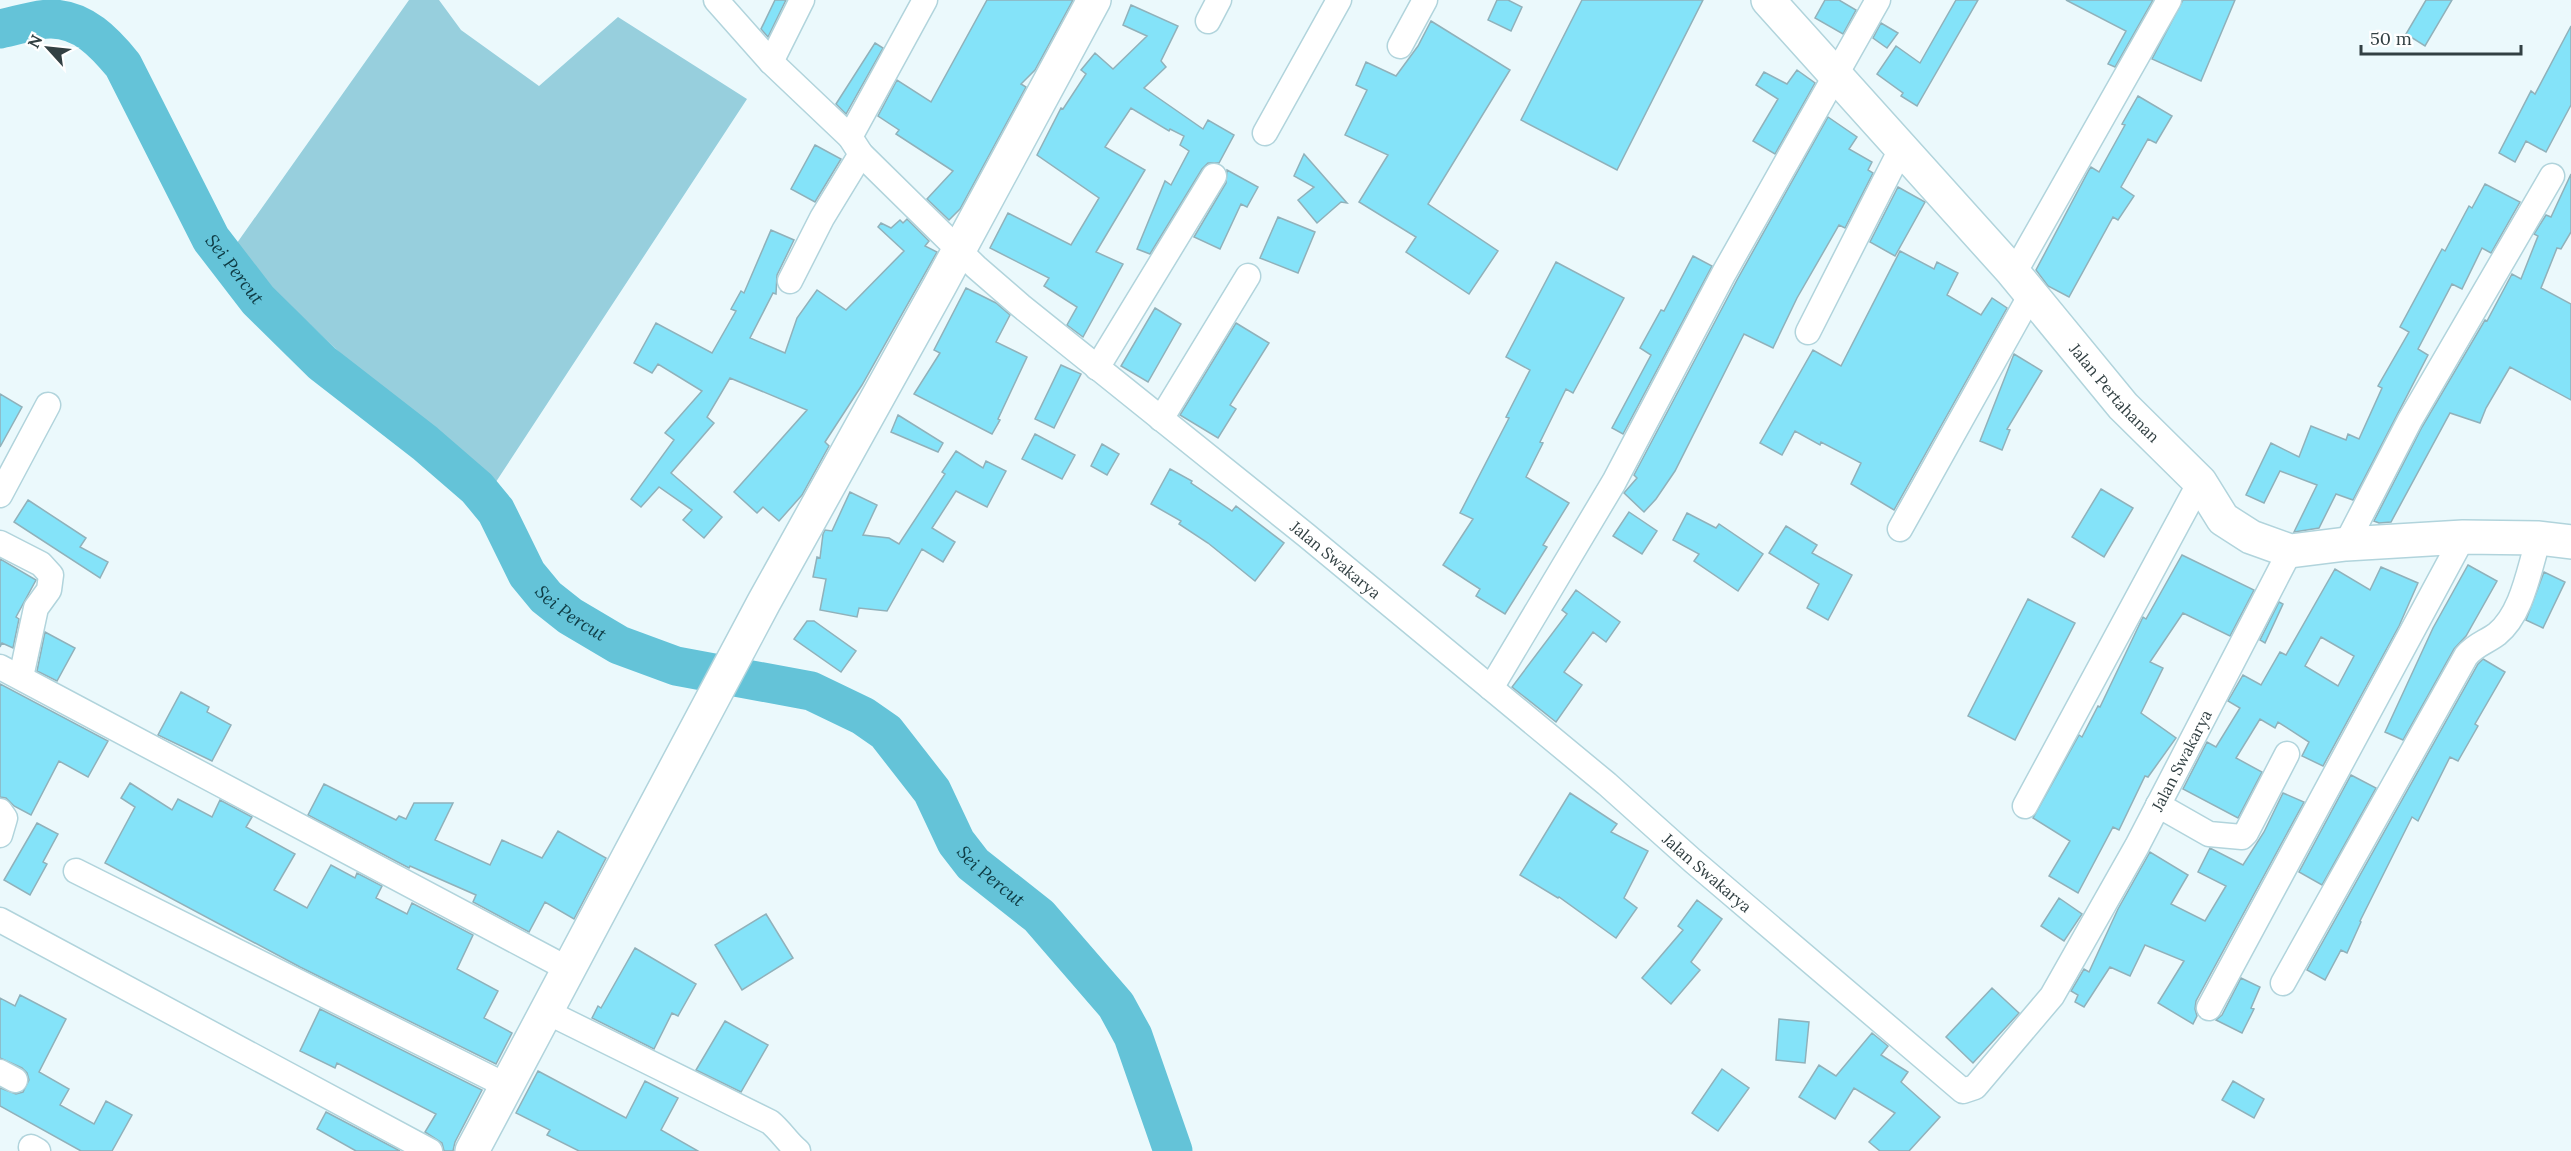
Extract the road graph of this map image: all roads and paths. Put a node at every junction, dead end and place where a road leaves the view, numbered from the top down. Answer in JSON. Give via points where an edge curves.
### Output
{"nodes":[{"id":1,"x":716,"y":0,"type":"edge"},
{"id":2,"x":802,"y":0,"type":"edge"},
{"id":3,"x":925,"y":0,"type":"edge"},
{"id":4,"x":1094,"y":0,"type":"edge"},
{"id":5,"x":1339,"y":0,"type":"edge"},
{"id":6,"x":1425,"y":0,"type":"edge"},
{"id":7,"x":1768,"y":0,"type":"edge"},
{"id":8,"x":1878,"y":0,"type":"edge"},
{"id":9,"x":2169,"y":0,"type":"edge"},
{"id":10,"x":1400,"y":46,"type":"dead end"},
{"id":11,"x":771,"y":62,"type":"junction"},
{"id":12,"x":1836,"y":75,"type":"junction"},
{"id":13,"x":1265,"y":133,"type":"dead end"},
{"id":14,"x":856,"y":145,"type":"junction"},
{"id":15,"x":1901,"y":148,"type":"junction"},
{"id":16,"x":1214,"y":176,"type":"dead end"},
{"id":17,"x":2552,"y":176,"type":"dead end"},
{"id":18,"x":959,"y":250,"type":"junction"},
{"id":19,"x":1248,"y":276,"type":"dead end"},
{"id":20,"x":790,"y":281,"type":"dead end"},
{"id":21,"x":2021,"y":283,"type":"junction"},
{"id":22,"x":1808,"y":332,"type":"dead end"},
{"id":23,"x":1097,"y":368,"type":"junction"},
{"id":24,"x":48,"y":405,"type":"dead end"},
{"id":25,"x":1161,"y":419,"type":"junction"},
{"id":26,"x":2200,"y":482,"type":"junction"},
{"id":27,"x":0,"y":495,"type":"edge"},
{"id":28,"x":1900,"y":529,"type":"dead end"},
{"id":29,"x":2463,"y":537,"type":"junction"},
{"id":30,"x":2539,"y":538,"type":"junction"},
{"id":31,"x":2571,"y":542,"type":"edge"},
{"id":32,"x":0,"y":543,"type":"edge"},
{"id":33,"x":2346,"y":544,"type":"junction"},
{"id":34,"x":2290,"y":551,"type":"junction"},
{"id":35,"x":10,"y":672,"type":"edge"},
{"id":36,"x":1491,"y":688,"type":"junction"},
{"id":37,"x":2287,"y":754,"type":"dead end"},
{"id":38,"x":2025,"y":806,"type":"dead end"},
{"id":39,"x":2158,"y":806,"type":"junction"},
{"id":40,"x":0,"y":811,"type":"edge"},
{"id":41,"x":0,"y":835,"type":"edge"},
{"id":42,"x":76,"y":871,"type":"dead end"},
{"id":43,"x":0,"y":920,"type":"edge"},
{"id":44,"x":570,"y":970,"type":"junction"},
{"id":45,"x":2283,"y":983,"type":"dead end"},
{"id":46,"x":2209,"y":1008,"type":"dead end"},
{"id":47,"x":547,"y":1012,"type":"junction"},
{"id":48,"x":507,"y":1086,"type":"junction"},
{"id":49,"x":430,"y":1151,"type":"edge"},
{"id":50,"x":472,"y":1151,"type":"edge"},
{"id":51,"x":798,"y":1151,"type":"edge"}],
"edges":[{"from":1,"to":11,"type":"street","name":"Jalan Swakarya"},
{"from":2,"to":11,"type":"street"},
{"from":3,"to":14,"type":"street"},
{"from":4,"to":18,"type":"street"},
{"from":5,"to":13,"type":"street"},
{"from":6,"to":10,"type":"street"},
{"from":7,"to":12,"type":"street","name":"Jalan Pertahanan"},
{"from":8,"to":12,"type":"street"},
{"from":9,"to":21,"type":"street","via":[[2027,250]]},
{"from":11,"to":14,"type":"street","name":"Jalan Swakarya"},
{"from":12,"to":15,"type":"street","name":"Jalan Pertahanan"},
{"from":12,"to":36,"type":"street","via":[[1724,273],[1614,482]]},
{"from":14,"to":18,"type":"street","name":"Jalan Swakarya"},
{"from":14,"to":20,"type":"street"},
{"from":15,"to":21,"type":"street","name":"Jalan Pertahanan"},
{"from":15,"to":22,"type":"street"},
{"from":16,"to":23,"type":"street"},
{"from":17,"to":33,"type":"street","via":[[2410,420]]},
{"from":18,"to":23,"type":"street","name":"Jalan Swakarya"},
{"from":18,"to":44,"type":"street","via":[[764,602]]},
{"from":19,"to":25,"type":"street"},
{"from":21,"to":26,"type":"street","name":"Jalan Pertahanan","via":[[2123,406]]},
{"from":21,"to":28,"type":"street"},
{"from":23,"to":25,"type":"street","name":"Jalan Swakarya"},
{"from":24,"to":27,"type":"street"},
{"from":25,"to":36,"type":"street","name":"Jalan Swakarya"},
{"from":26,"to":34,"type":"street","name":"Jalan Pertahanan","via":[[2223,519],[2251,537]]},
{"from":26,"to":38,"type":"street"},
{"from":29,"to":30,"type":"street","name":"Jalan Pertahanan"},
{"from":29,"to":33,"type":"street","name":"Jalan Pertahanan"},
{"from":29,"to":46,"type":"street"},
{"from":30,"to":31,"type":"street","name":"Jalan Pertahanan"},
{"from":30,"to":45,"type":"street","via":[[2511,617],[2466,656]]},
{"from":32,"to":35,"type":"street","via":[[41,564],[51,575],[49,590],[36,608]]},
{"from":33,"to":34,"type":"street","name":"Jalan Pertahanan"},
{"from":34,"to":39,"type":"street","name":"Jalan Swakarya"},
{"from":35,"to":44,"type":"street"},
{"from":36,"to":39,"type":"street","name":"Jalan Swakarya","via":[[1963,1092],[1975,1087],[2052,996]]},
{"from":37,"to":39,"type":"street","via":[[2242,837],[2209,834]]},
{"from":40,"to":41,"type":"street","via":[[5,818]]},
{"from":42,"to":48,"type":"street"},
{"from":43,"to":49,"type":"street"},
{"from":44,"to":47,"type":"street"},
{"from":47,"to":48,"type":"street"},
{"from":47,"to":51,"type":"street","via":[[770,1122]]},
{"from":48,"to":50,"type":"street"}]}
